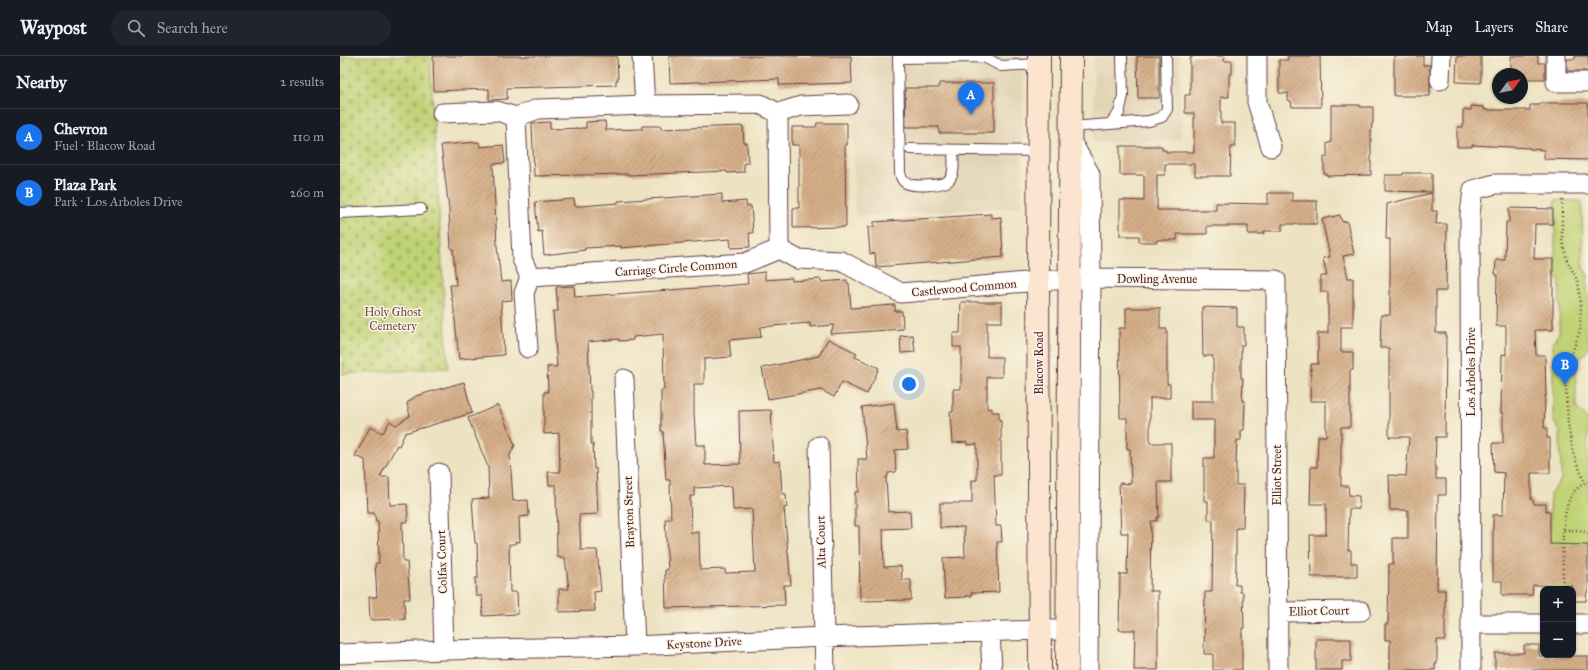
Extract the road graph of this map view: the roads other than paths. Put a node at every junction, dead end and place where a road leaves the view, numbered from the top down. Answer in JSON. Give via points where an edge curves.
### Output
{"nodes":[{"id":1,"x":642,"y":56,"type":"edge"},
{"id":2,"x":982,"y":56,"type":"edge"},
{"id":3,"x":1071,"y":56,"type":"edge"},
{"id":4,"x":1122,"y":56,"type":"edge"},
{"id":5,"x":1166,"y":56,"type":"edge"},
{"id":6,"x":1257,"y":56,"type":"edge"},
{"id":7,"x":1441,"y":56,"type":"edge"},
{"id":8,"x":1556,"y":56,"type":"edge"},
{"id":9,"x":1039,"y":60,"type":"edge"},
{"id":10,"x":1440,"y":80,"type":"dead end"},
{"id":11,"x":1588,"y":82,"type":"edge"},
{"id":12,"x":848,"y":104,"type":"dead end"},
{"id":13,"x":645,"y":105,"type":"junction"},
{"id":14,"x":442,"y":113,"type":"dead end"},
{"id":15,"x":778,"y":113,"type":"junction"},
{"id":16,"x":516,"y":117,"type":"junction"},
{"id":17,"x":1110,"y":124,"type":"junction"},
{"id":18,"x":1071,"y":134,"type":"junction"},
{"id":19,"x":1271,"y":147,"type":"dead end"},
{"id":20,"x":910,"y":149,"type":"dead end"},
{"id":21,"x":953,"y":150,"type":"junction"},
{"id":22,"x":1039,"y":151,"type":"junction"},
{"id":23,"x":1588,"y":184,"type":"edge"},
{"id":24,"x":421,"y":209,"type":"dead end"},
{"id":25,"x":340,"y":213,"type":"edge"},
{"id":26,"x":779,"y":249,"type":"junction"},
{"id":27,"x":530,"y":277,"type":"junction"},
{"id":28,"x":1091,"y":278,"type":"junction"},
{"id":29,"x":1069,"y":280,"type":"junction"},
{"id":30,"x":1276,"y":280,"type":"joint"},
{"id":31,"x":1038,"y":281,"type":"junction"},
{"id":32,"x":528,"y":348,"type":"dead end"},
{"id":33,"x":624,"y":379,"type":"dead end"},
{"id":34,"x":819,"y":446,"type":"dead end"},
{"id":35,"x":439,"y":473,"type":"dead end"},
{"id":36,"x":1361,"y":611,"type":"dead end"},
{"id":37,"x":1278,"y":612,"type":"junction"},
{"id":38,"x":1472,"y":624,"type":"junction"},
{"id":39,"x":1540,"y":624,"type":"edge"},
{"id":40,"x":1576,"y":624,"type":"edge"},
{"id":41,"x":1588,"y":624,"type":"edge"},
{"id":42,"x":1040,"y":630,"type":"junction"},
{"id":43,"x":1067,"y":630,"type":"junction"},
{"id":44,"x":990,"y":632,"type":"junction"},
{"id":45,"x":823,"y":637,"type":"junction"},
{"id":46,"x":635,"y":646,"type":"junction"},
{"id":47,"x":444,"y":650,"type":"junction"},
{"id":48,"x":340,"y":654,"type":"edge"},
{"id":49,"x":824,"y":670,"type":"edge"},
{"id":50,"x":992,"y":670,"type":"edge"},
{"id":51,"x":1040,"y":670,"type":"edge"},
{"id":52,"x":1067,"y":670,"type":"edge"},
{"id":53,"x":1088,"y":670,"type":"edge"},
{"id":54,"x":1278,"y":670,"type":"edge"},
{"id":55,"x":1471,"y":670,"type":"edge"}],
"edges":[{"from":1,"to":13,"type":"street"},
{"from":2,"to":9,"type":"lane","via":[[1001,66]]},
{"from":2,"to":21,"type":"lane","via":[[898,58],[901,179],[905,183],[915,185],[943,184],[948,181],[953,169]]},
{"from":3,"to":18,"type":"main road"},
{"from":4,"to":17,"type":"lane","via":[[1123,96],[1119,113]]},
{"from":5,"to":17,"type":"lane","via":[[1167,109],[1162,117],[1150,121]]},
{"from":6,"to":19,"type":"street","via":[[1257,102]]},
{"from":7,"to":10,"type":"street"},
{"from":8,"to":11,"type":"street","via":[[1556,82]]},
{"from":9,"to":22,"type":"main road","name":"Blacow Road"},
{"from":12,"to":15,"type":"street","via":[[801,106]]},
{"from":13,"to":15,"type":"street","via":[[760,104]]},
{"from":13,"to":16,"type":"street","via":[[538,109]]},
{"from":14,"to":16,"type":"street","via":[[497,112]]},
{"from":15,"to":26,"type":"street"},
{"from":16,"to":27,"type":"street","via":[[522,259]]},
{"from":17,"to":18,"type":"lane"},
{"from":18,"to":28,"type":"street","via":[[1090,174]]},
{"from":18,"to":29,"type":"main road"},
{"from":20,"to":21,"type":"lane"},
{"from":21,"to":22,"type":"lane"},
{"from":22,"to":31,"type":"main road","name":"Blacow Road"},
{"from":23,"to":38,"type":"street","name":"Los Arboles Drive","via":[[1496,184],[1473,190],[1470,214]]},
{"from":24,"to":25,"type":"lane"},
{"from":26,"to":27,"type":"street","name":"Carriage Circle Common","via":[[745,263]]},
{"from":26,"to":31,"type":"street","name":"Castlewood Common","via":[[797,259],[841,261],[901,293]]},
{"from":27,"to":32,"type":"street","via":[[524,294]]},
{"from":28,"to":29,"type":"street","name":"Dowling Avenue"},
{"from":28,"to":30,"type":"street","name":"Dowling Avenue"},
{"from":28,"to":53,"type":"street"},
{"from":29,"to":31,"type":"street","name":"Dowling Avenue"},
{"from":29,"to":43,"type":"main road"},
{"from":30,"to":37,"type":"street","name":"Elliot Street"},
{"from":31,"to":42,"type":"main road","name":"Blacow Road"},
{"from":33,"to":46,"type":"street","name":"Brayton Street"},
{"from":34,"to":45,"type":"street","name":"Alta Court"},
{"from":35,"to":47,"type":"street","name":"Colfax Court"},
{"from":36,"to":37,"type":"street","name":"Elliot Court"},
{"from":37,"to":54,"type":"street","name":"Elliot Street"},
{"from":38,"to":39,"type":"street"},
{"from":38,"to":55,"type":"street","name":"Los Arboles Drive"},
{"from":40,"to":41,"type":"street"},
{"from":42,"to":43,"type":"street","name":"Keystone Drive"},
{"from":42,"to":44,"type":"street","name":"Keystone Drive"},
{"from":42,"to":51,"type":"main road","name":"Blacow Road"},
{"from":43,"to":52,"type":"main road"},
{"from":44,"to":45,"type":"street","name":"Keystone Drive"},
{"from":44,"to":50,"type":"street"},
{"from":45,"to":46,"type":"street","name":"Keystone Drive"},
{"from":45,"to":49,"type":"street","name":"Alta Court"},
{"from":46,"to":47,"type":"street","name":"Keystone Drive"},
{"from":47,"to":48,"type":"street","name":"Keystone Drive"}]}
